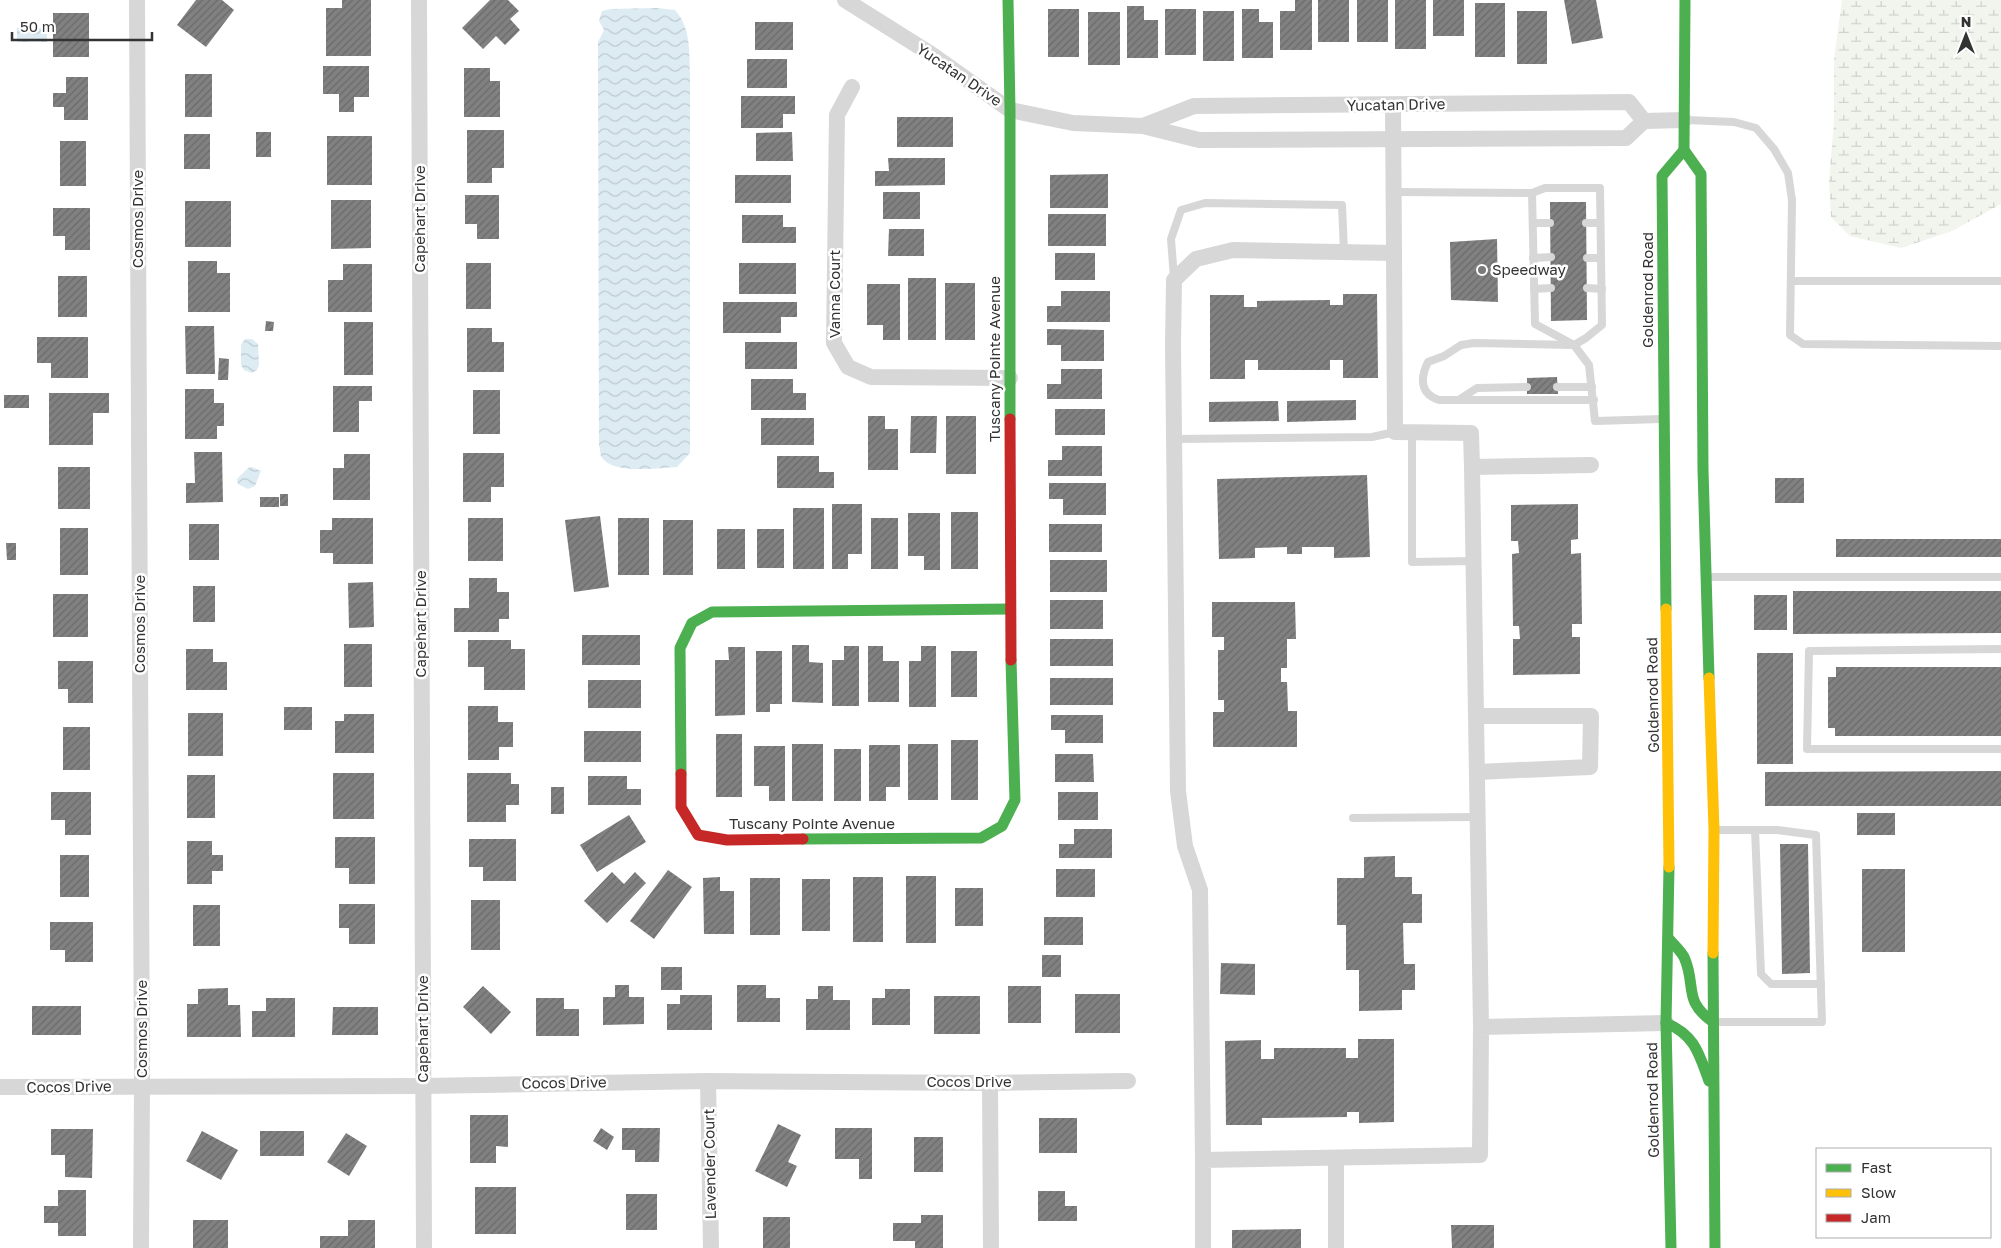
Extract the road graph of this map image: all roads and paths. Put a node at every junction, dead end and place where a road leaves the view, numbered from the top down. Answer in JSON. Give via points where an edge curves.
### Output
{"nodes":[{"id":1,"x":137,"y":0,"type":"edge"},
{"id":2,"x":419,"y":0,"type":"edge"},
{"id":3,"x":845,"y":0,"type":"edge"},
{"id":4,"x":1008,"y":0,"type":"edge"},
{"id":5,"x":1685,"y":0,"type":"edge"},
{"id":6,"x":852,"y":87,"type":"dead end"},
{"id":7,"x":1393,"y":105,"type":"junction"},
{"id":8,"x":1010,"y":110,"type":"junction"},
{"id":9,"x":1684,"y":120,"type":"junction"},
{"id":10,"x":1644,"y":121,"type":"junction"},
{"id":11,"x":1143,"y":126,"type":"junction"},
{"id":12,"x":1394,"y":139,"type":"junction"},
{"id":13,"x":1684,"y":150,"type":"junction"},
{"id":14,"x":1394,"y":192,"type":"junction"},
{"id":15,"x":1532,"y":193,"type":"junction"},
{"id":16,"x":1600,"y":223,"type":"junction"},
{"id":17,"x":1533,"y":224,"type":"junction"},
{"id":18,"x":1550,"y":224,"type":"dead end"},
{"id":19,"x":1586,"y":224,"type":"dead end"},
{"id":20,"x":1344,"y":252,"type":"junction"},
{"id":21,"x":1394,"y":253,"type":"junction"},
{"id":22,"x":1551,"y":257,"type":"dead end"},
{"id":23,"x":1533,"y":258,"type":"junction"},
{"id":24,"x":1587,"y":258,"type":"dead end"},
{"id":25,"x":1602,"y":258,"type":"junction"},
{"id":26,"x":1174,"y":280,"type":"junction"},
{"id":27,"x":2001,"y":281,"type":"edge"},
{"id":28,"x":1791,"y":282,"type":"junction"},
{"id":29,"x":1551,"y":288,"type":"dead end"},
{"id":30,"x":1587,"y":288,"type":"dead end"},
{"id":31,"x":1534,"y":289,"type":"junction"},
{"id":32,"x":1602,"y":289,"type":"junction"},
{"id":33,"x":1574,"y":345,"type":"junction"},
{"id":34,"x":2001,"y":346,"type":"edge"},
{"id":35,"x":1010,"y":378,"type":"junction"},
{"id":36,"x":1527,"y":387,"type":"dead end"},
{"id":37,"x":1557,"y":387,"type":"dead end"},
{"id":38,"x":1592,"y":387,"type":"junction"},
{"id":39,"x":1458,"y":400,"type":"junction"},
{"id":40,"x":1594,"y":400,"type":"junction"},
{"id":41,"x":1664,"y":419,"type":"junction"},
{"id":42,"x":1394,"y":432,"type":"junction"},
{"id":43,"x":1412,"y":432,"type":"junction"},
{"id":44,"x":1174,"y":439,"type":"junction"},
{"id":45,"x":1591,"y":465,"type":"dead end"},
{"id":46,"x":1472,"y":468,"type":"junction"},
{"id":47,"x":1474,"y":561,"type":"junction"},
{"id":48,"x":1706,"y":577,"type":"junction"},
{"id":49,"x":2001,"y":577,"type":"edge"},
{"id":50,"x":1010,"y":609,"type":"junction"},
{"id":51,"x":2001,"y":650,"type":"edge"},
{"id":52,"x":1476,"y":716,"type":"junction"},
{"id":53,"x":2001,"y":749,"type":"edge"},
{"id":54,"x":1477,"y":772,"type":"junction"},
{"id":55,"x":1478,"y":817,"type":"junction"},
{"id":56,"x":1353,"y":818,"type":"dead end"},
{"id":57,"x":1714,"y":830,"type":"junction"},
{"id":58,"x":1755,"y":830,"type":"junction"},
{"id":59,"x":1669,"y":939,"type":"junction"},
{"id":60,"x":1821,"y":984,"type":"junction"},
{"id":61,"x":1713,"y":1022,"type":"junction"},
{"id":62,"x":1666,"y":1023,"type":"junction"},
{"id":63,"x":1481,"y":1027,"type":"junction"},
{"id":64,"x":708,"y":1081,"type":"junction"},
{"id":65,"x":1128,"y":1081,"type":"dead end"},
{"id":66,"x":990,"y":1082,"type":"junction"},
{"id":67,"x":142,"y":1086,"type":"junction"},
{"id":68,"x":423,"y":1086,"type":"junction"},
{"id":69,"x":0,"y":1088,"type":"edge"},
{"id":70,"x":1714,"y":1093,"type":"junction"},
{"id":71,"x":1336,"y":1158,"type":"junction"},
{"id":72,"x":1203,"y":1160,"type":"junction"},
{"id":73,"x":141,"y":1248,"type":"edge"},
{"id":74,"x":424,"y":1248,"type":"edge"},
{"id":75,"x":711,"y":1248,"type":"edge"},
{"id":76,"x":991,"y":1248,"type":"edge"},
{"id":77,"x":1203,"y":1248,"type":"edge"},
{"id":78,"x":1336,"y":1248,"type":"edge"},
{"id":79,"x":1671,"y":1248,"type":"edge"},
{"id":80,"x":1715,"y":1248,"type":"edge"}],
"edges":[{"from":1,"to":67,"type":"street","name":"Cosmos Drive"},
{"from":2,"to":68,"type":"street","name":"Capehart Drive"},
{"from":3,"to":8,"type":"street","name":"Yucatan Drive"},
{"from":4,"to":8,"type":"main road","name":"Tuscany Pointe Avenue"},
{"from":5,"to":9,"type":"main road"},
{"from":6,"to":35,"type":"street","name":"Vanna Court","via":[[838,115],[834,343],[848,367],[871,377]]},
{"from":7,"to":10,"type":"street","name":"Yucatan Drive","via":[[1629,102]]},
{"from":7,"to":11,"type":"street","name":"Yucatan Drive","via":[[1194,106]]},
{"from":7,"to":12,"type":"street"},
{"from":8,"to":11,"type":"street","name":"Yucatan Drive","via":[[1073,123]]},
{"from":8,"to":35,"type":"main road","name":"Tuscany Pointe Avenue"},
{"from":9,"to":10,"type":"street"},
{"from":9,"to":13,"type":"main road"},
{"from":9,"to":28,"type":"lane","via":[[1734,122],[1756,128],[1774,149],[1788,173],[1792,200]]},
{"from":10,"to":12,"type":"street","name":"Yucatan Drive","via":[[1626,138]]},
{"from":11,"to":12,"type":"street","name":"Yucatan Drive","via":[[1199,140]]},
{"from":12,"to":14,"type":"street"},
{"from":13,"to":41,"type":"main road","name":"Goldenrod Road","via":[[1662,176]]},
{"from":13,"to":48,"type":"main road","via":[[1701,174]]},
{"from":14,"to":15,"type":"lane"},
{"from":14,"to":21,"type":"street"},
{"from":15,"to":16,"type":"lane","via":[[1545,188],[1600,188]]},
{"from":15,"to":17,"type":"lane"},
{"from":16,"to":19,"type":"lane"},
{"from":16,"to":25,"type":"lane"},
{"from":17,"to":18,"type":"lane"},
{"from":17,"to":23,"type":"lane"},
{"from":20,"to":21,"type":"street"},
{"from":20,"to":26,"type":"street","via":[[1233,250],[1196,259]]},
{"from":20,"to":26,"type":"lane","via":[[1342,205],[1205,203],[1181,210],[1171,239]]},
{"from":21,"to":42,"type":"street"},
{"from":22,"to":23,"type":"lane"},
{"from":23,"to":31,"type":"lane"},
{"from":24,"to":25,"type":"lane"},
{"from":25,"to":32,"type":"lane"},
{"from":26,"to":44,"type":"street"},
{"from":27,"to":28,"type":"lane"},
{"from":28,"to":34,"type":"lane","via":[[1790,335],[1803,344]]},
{"from":29,"to":31,"type":"lane"},
{"from":30,"to":32,"type":"lane"},
{"from":31,"to":33,"type":"lane","via":[[1535,324]]},
{"from":32,"to":33,"type":"lane","via":[[1602,325]]},
{"from":33,"to":38,"type":"lane","via":[[1589,366]]},
{"from":33,"to":39,"type":"lane","via":[[1474,343],[1461,345],[1428,362],[1424,370],[1425,391],[1431,398]]},
{"from":35,"to":50,"type":"main road","name":"Tuscany Pointe Avenue"},
{"from":36,"to":39,"type":"lane","via":[[1478,388]]},
{"from":37,"to":38,"type":"lane"},
{"from":38,"to":40,"type":"lane"},
{"from":39,"to":40,"type":"lane"},
{"from":40,"to":41,"type":"lane","via":[[1595,421]]},
{"from":41,"to":59,"type":"main road","name":"Goldenrod Road"},
{"from":42,"to":43,"type":"street"},
{"from":42,"to":44,"type":"lane","via":[[1372,437]]},
{"from":43,"to":46,"type":"street","via":[[1471,433]]},
{"from":43,"to":47,"type":"lane","via":[[1412,562]]},
{"from":44,"to":72,"type":"street","via":[[1178,790],[1185,846],[1200,890]]},
{"from":45,"to":46,"type":"street"},
{"from":46,"to":47,"type":"street"},
{"from":47,"to":52,"type":"street"},
{"from":48,"to":49,"type":"lane"},
{"from":48,"to":57,"type":"main road"},
{"from":50,"to":50,"type":"main road","name":"Tuscany Pointe Avenue","via":[[1015,800],[1002,826],[982,838],[727,840],[698,835],[681,807],[680,648],[692,623],[712,612]]},
{"from":51,"to":53,"type":"lane","via":[[1809,651],[1807,749]]},
{"from":52,"to":54,"type":"street"},
{"from":52,"to":54,"type":"street","via":[[1590,716],[1590,767]]},
{"from":54,"to":55,"type":"street"},
{"from":55,"to":56,"type":"lane"},
{"from":55,"to":63,"type":"street"},
{"from":57,"to":58,"type":"lane"},
{"from":57,"to":61,"type":"main road"},
{"from":58,"to":60,"type":"lane","via":[[1760,974],[1771,984]]},
{"from":58,"to":60,"type":"lane","via":[[1816,836]]},
{"from":59,"to":61,"type":"main road","via":[[1684,957],[1697,1010]]},
{"from":59,"to":62,"type":"main road","name":"Goldenrod Road"},
{"from":60,"to":61,"type":"lane","via":[[1822,1022]]},
{"from":61,"to":70,"type":"main road"},
{"from":62,"to":63,"type":"street"},
{"from":62,"to":70,"type":"main road","via":[[1680,1027],[1692,1040]]},
{"from":62,"to":79,"type":"main road","name":"Goldenrod Road"},
{"from":63,"to":71,"type":"street","via":[[1480,1155]]},
{"from":64,"to":66,"type":"street","name":"Cocos Drive"},
{"from":64,"to":68,"type":"street","name":"Cocos Drive"},
{"from":64,"to":75,"type":"street","name":"Lavender Court"},
{"from":65,"to":66,"type":"street","name":"Cocos Drive"},
{"from":66,"to":76,"type":"street"},
{"from":67,"to":68,"type":"street","name":"Cocos Drive"},
{"from":67,"to":69,"type":"street","name":"Cocos Drive"},
{"from":67,"to":73,"type":"street","name":"Cosmos Drive"},
{"from":68,"to":74,"type":"street","name":"Capehart Drive"},
{"from":70,"to":80,"type":"main road"},
{"from":71,"to":72,"type":"street"},
{"from":71,"to":78,"type":"street"},
{"from":72,"to":77,"type":"street"}]}
